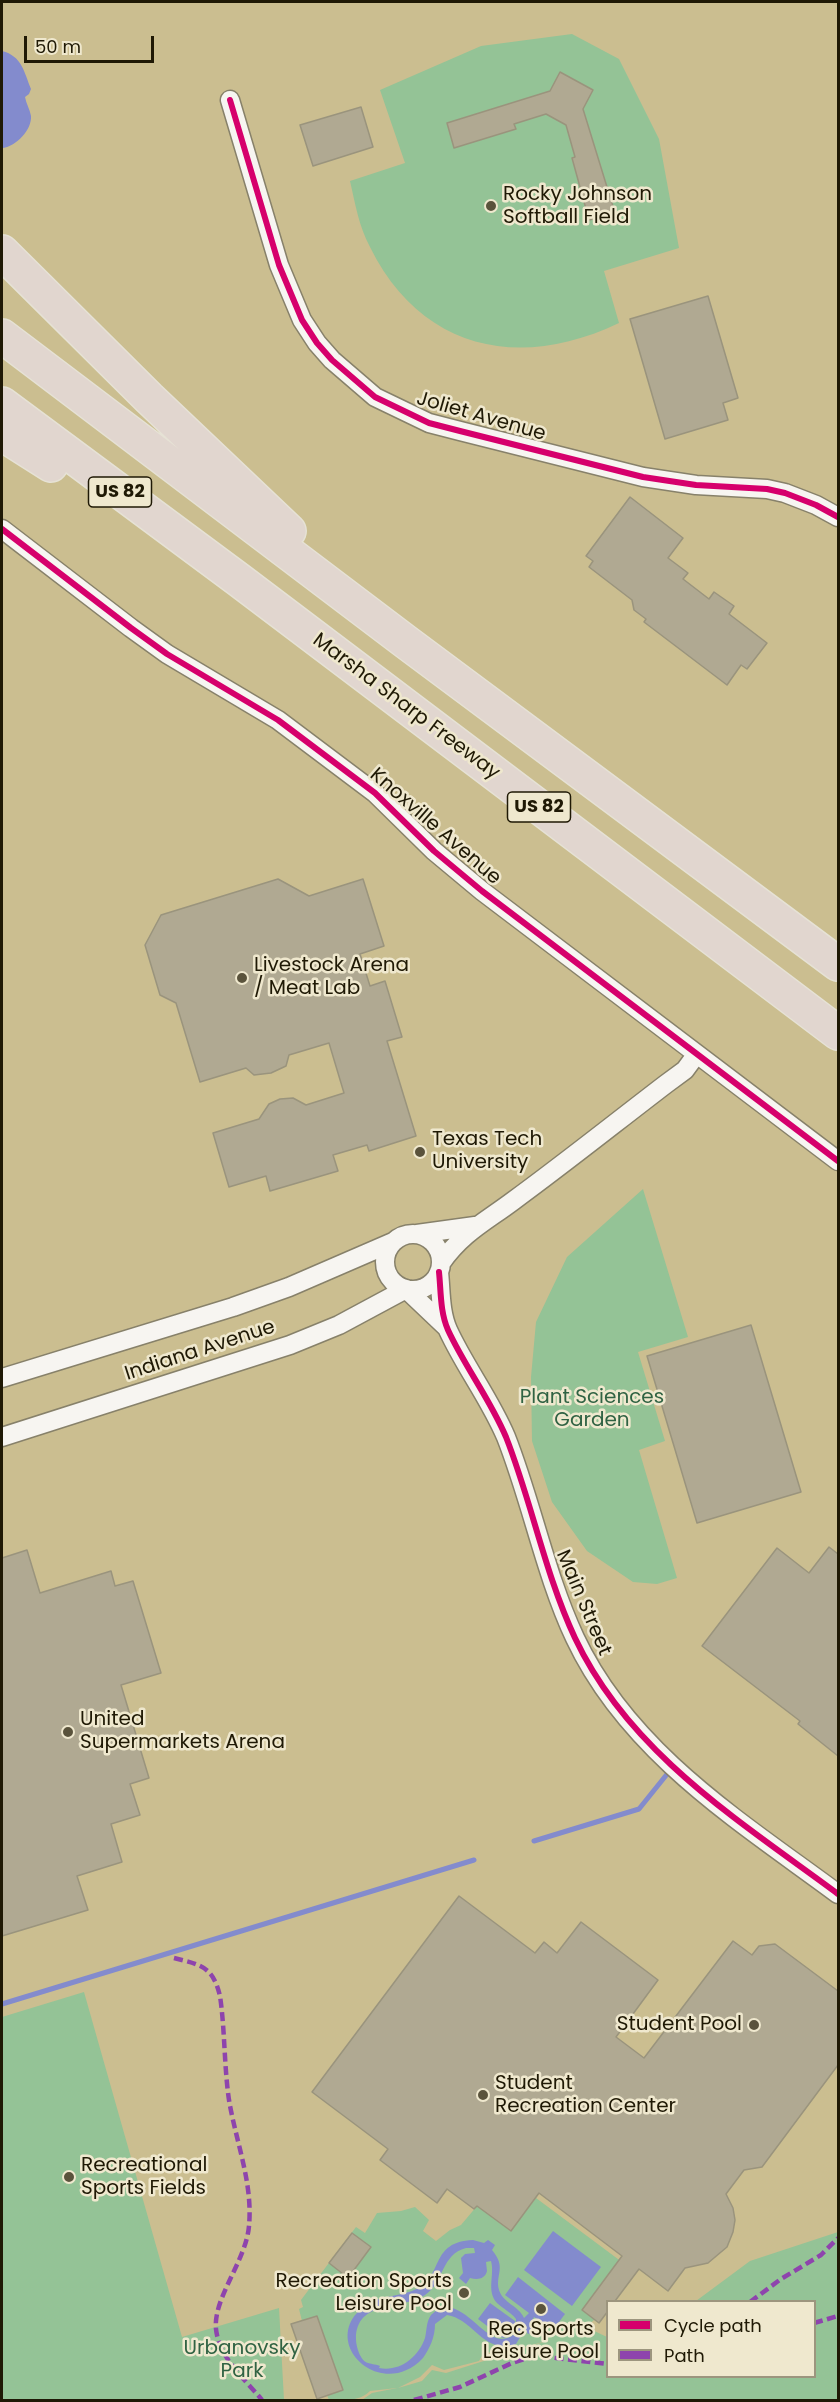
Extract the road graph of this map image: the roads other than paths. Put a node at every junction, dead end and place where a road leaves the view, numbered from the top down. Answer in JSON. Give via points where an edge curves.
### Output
{"nodes":[{"id":1,"x":230,"y":100,"type":"dead end"},
{"id":2,"x":2,"y":252,"type":"edge"},
{"id":3,"x":2,"y":336,"type":"edge"},
{"id":4,"x":2,"y":404,"type":"edge"},
{"id":5,"x":2,"y":434,"type":"edge"},
{"id":6,"x":838,"y":517,"type":"edge"},
{"id":7,"x":2,"y":529,"type":"edge"},
{"id":8,"x":239,"y":580,"type":"junction"},
{"id":9,"x":406,"y":642,"type":"junction"},
{"id":10,"x":838,"y":964,"type":"edge"},
{"id":11,"x":838,"y":1033,"type":"edge"},
{"id":12,"x":696,"y":1055,"type":"junction"},
{"id":13,"x":838,"y":1161,"type":"edge"},
{"id":14,"x":475,"y":1226,"type":"junction"},
{"id":15,"x":416,"y":1234,"type":"junction"},
{"id":16,"x":393,"y":1242,"type":"junction"},
{"id":17,"x":440,"y":1267,"type":"junction"},
{"id":18,"x":406,"y":1289,"type":"junction"},
{"id":19,"x":447,"y":1329,"type":"junction"},
{"id":20,"x":2,"y":1378,"type":"edge"},
{"id":21,"x":2,"y":1437,"type":"edge"},
{"id":22,"x":838,"y":1894,"type":"edge"}],
"edges":[{"from":1,"to":6,"type":"street","name":"Joliet Avenue","via":[[279,265],[302,320],[332,360],[375,397],[429,423],[643,477],[776,491]]},
{"from":2,"to":9,"type":"highway"},
{"from":3,"to":9,"type":"highway","number":"US 82"},
{"from":4,"to":8,"type":"highway","name":"Marsha Sharp Freeway","number":"US 82"},
{"from":5,"to":8,"type":"highway"},
{"from":7,"to":12,"type":"street","name":"Knoxville Avenue","via":[[167,654],[278,720],[375,793],[482,891]]},
{"from":8,"to":11,"type":"highway","name":"Marsha Sharp Freeway","number":"US 82"},
{"from":9,"to":10,"type":"highway","number":"US 82"},
{"from":12,"to":13,"type":"street","name":"Knoxville Avenue"},
{"from":12,"to":14,"type":"street","via":[[685,1070]]},
{"from":14,"to":15,"type":"street"},
{"from":14,"to":17,"type":"street"},
{"from":15,"to":16,"type":"street","via":[[400,1236]]},
{"from":15,"to":17,"type":"street","via":[[436,1246]]},
{"from":16,"to":18,"type":"street","via":[[387,1249],[385,1267],[394,1283]]},
{"from":16,"to":20,"type":"street","name":"Indiana Avenue","via":[[232,1307]]},
{"from":17,"to":18,"type":"street","via":[[428,1286]]},
{"from":17,"to":19,"type":"street","name":"Main Street"},
{"from":18,"to":19,"type":"street","name":"Main Street"},
{"from":18,"to":21,"type":"street","name":"Indiana Avenue","via":[[339,1325],[290,1345]]},
{"from":19,"to":22,"type":"street","name":"Main Street","via":[[491,1403],[562,1606],[576,1640],[609,1694],[640,1734],[692,1784]]}]}
